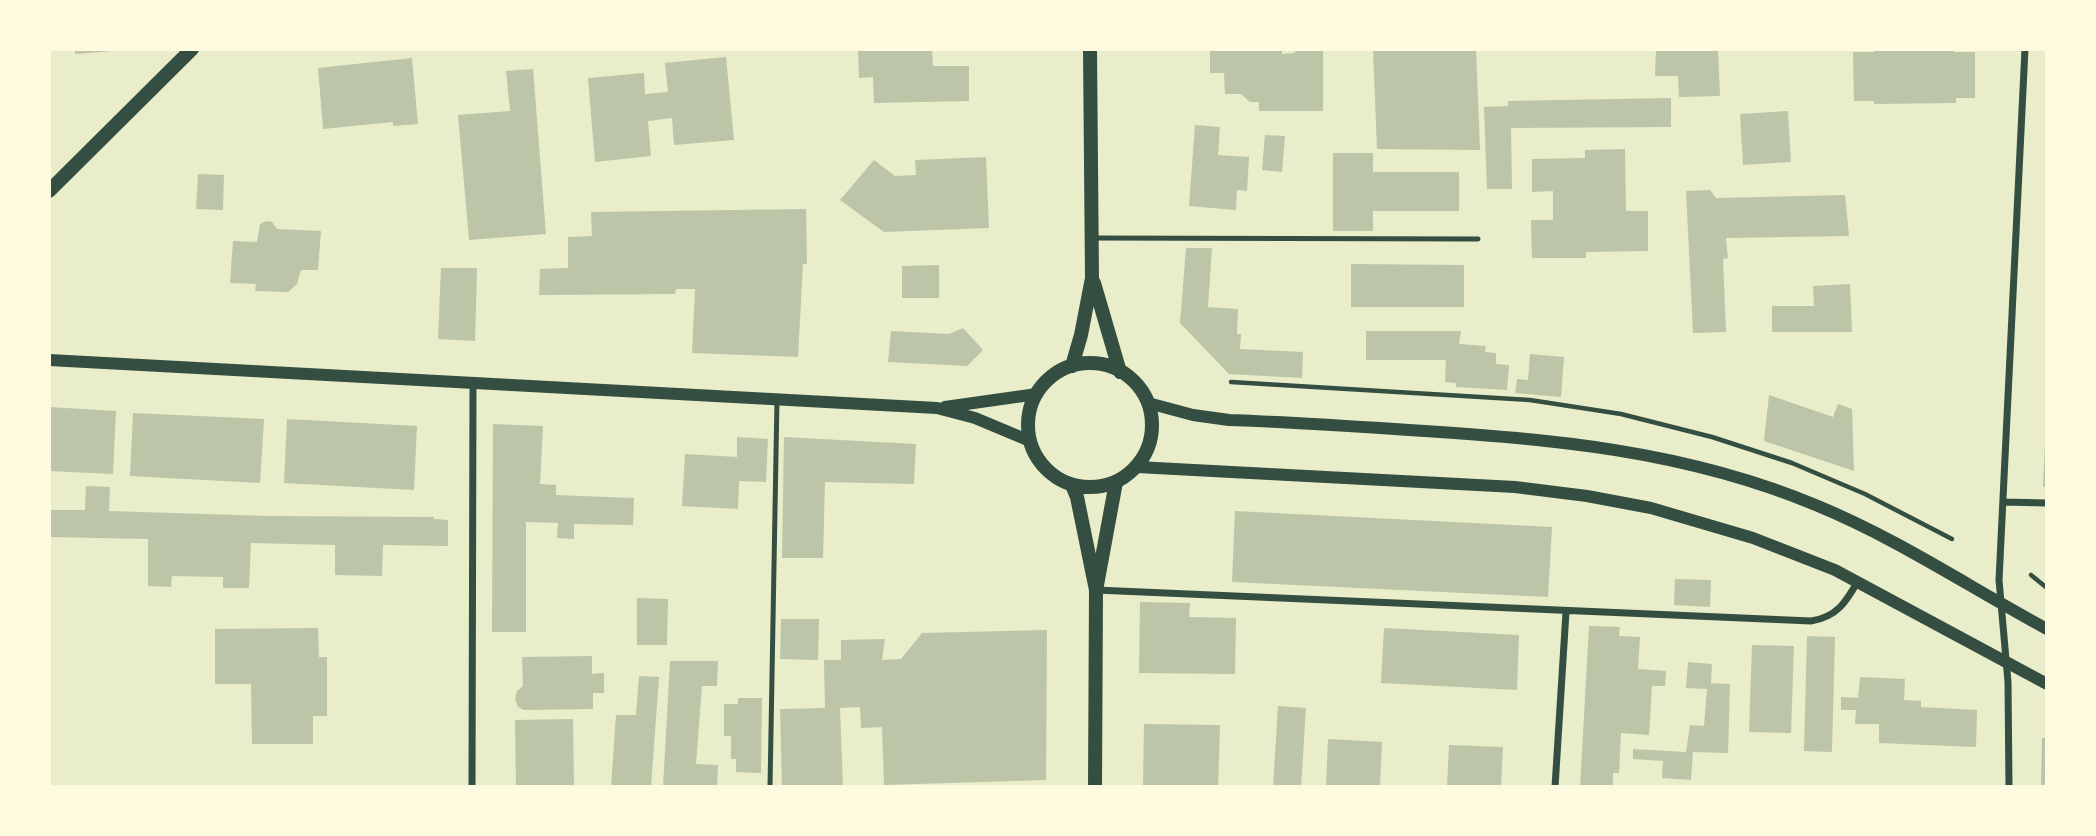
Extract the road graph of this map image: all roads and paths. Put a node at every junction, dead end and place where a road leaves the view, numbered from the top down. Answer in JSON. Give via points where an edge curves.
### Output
{"nodes":[{"id":1,"x":192,"y":49,"type":"edge"},
{"id":2,"x":1090,"y":49,"type":"edge"},
{"id":3,"x":2025,"y":49,"type":"edge"},
{"id":4,"x":49,"y":191,"type":"edge"},
{"id":5,"x":1093,"y":238,"type":"junction"},
{"id":6,"x":1478,"y":239,"type":"dead end"},
{"id":7,"x":1092,"y":278,"type":"junction"},
{"id":8,"x":49,"y":360,"type":"edge"},
{"id":9,"x":1072,"y":366,"type":"junction"},
{"id":10,"x":1120,"y":372,"type":"junction"},
{"id":11,"x":473,"y":383,"type":"junction"},
{"id":12,"x":1037,"y":394,"type":"junction"},
{"id":13,"x":777,"y":400,"type":"junction"},
{"id":14,"x":1148,"y":403,"type":"junction"},
{"id":15,"x":937,"y":408,"type":"junction"},
{"id":16,"x":1030,"y":441,"type":"junction"},
{"id":17,"x":1136,"y":467,"type":"junction"},
{"id":18,"x":1116,"y":482,"type":"junction"},
{"id":19,"x":1072,"y":485,"type":"junction"},
{"id":20,"x":2003,"y":502,"type":"junction"},
{"id":21,"x":2047,"y":503,"type":"edge"},
{"id":22,"x":2031,"y":575,"type":"dead end"},
{"id":23,"x":1858,"y":581,"type":"junction"},
{"id":24,"x":2047,"y":588,"type":"edge"},
{"id":25,"x":1096,"y":590,"type":"junction"},
{"id":26,"x":2000,"y":604,"type":"junction"},
{"id":27,"x":1566,"y":612,"type":"junction"},
{"id":28,"x":2047,"y":629,"type":"edge"},
{"id":29,"x":2006,"y":661,"type":"junction"},
{"id":30,"x":2047,"y":684,"type":"edge"},
{"id":31,"x":472,"y":787,"type":"edge"},
{"id":32,"x":770,"y":787,"type":"edge"},
{"id":33,"x":1094,"y":787,"type":"edge"},
{"id":34,"x":1555,"y":787,"type":"edge"},
{"id":35,"x":2009,"y":787,"type":"edge"}],
"edges":[{"from":1,"to":4,"type":"main road"},
{"from":2,"to":5,"type":"main road"},
{"from":3,"to":20,"type":"street"},
{"from":5,"to":6,"type":"lane"},
{"from":5,"to":7,"type":"main road"},
{"from":7,"to":9,"type":"main road"},
{"from":7,"to":10,"type":"main road"},
{"from":8,"to":11,"type":"street"},
{"from":9,"to":10,"type":"main road","via":[[1093,363]]},
{"from":9,"to":12,"type":"main road","via":[[1051,378]]},
{"from":10,"to":14,"type":"main road","via":[[1136,383]]},
{"from":11,"to":13,"type":"street"},
{"from":11,"to":31,"type":"street"},
{"from":12,"to":15,"type":"street"},
{"from":12,"to":16,"type":"main road","via":[[1029,419]]},
{"from":13,"to":15,"type":"street"},
{"from":13,"to":32,"type":"lane"},
{"from":14,"to":17,"type":"main road","via":[[1151,436]]},
{"from":14,"to":26,"type":"street","via":[[1208,417],[1554,440],[1671,460],[1742,478],[1819,506],[1875,531]]},
{"from":15,"to":16,"type":"street"},
{"from":16,"to":19,"type":"main road","via":[[1044,466]]},
{"from":17,"to":18,"type":"main road"},
{"from":17,"to":23,"type":"street","via":[[1504,486],[1587,496],[1700,521],[1789,551]]},
{"from":18,"to":19,"type":"main road","via":[[1088,488]]},
{"from":18,"to":25,"type":"main road"},
{"from":19,"to":25,"type":"main road"},
{"from":20,"to":21,"type":"street"},
{"from":20,"to":26,"type":"street"},
{"from":22,"to":24,"type":"path"},
{"from":23,"to":27,"type":"street","via":[[1836,612],[1811,621]]},
{"from":23,"to":29,"type":"street"},
{"from":25,"to":27,"type":"street"},
{"from":25,"to":33,"type":"main road"},
{"from":26,"to":28,"type":"street"},
{"from":26,"to":29,"type":"street"},
{"from":27,"to":34,"type":"street"},
{"from":29,"to":30,"type":"street"},
{"from":29,"to":35,"type":"street"}]}
